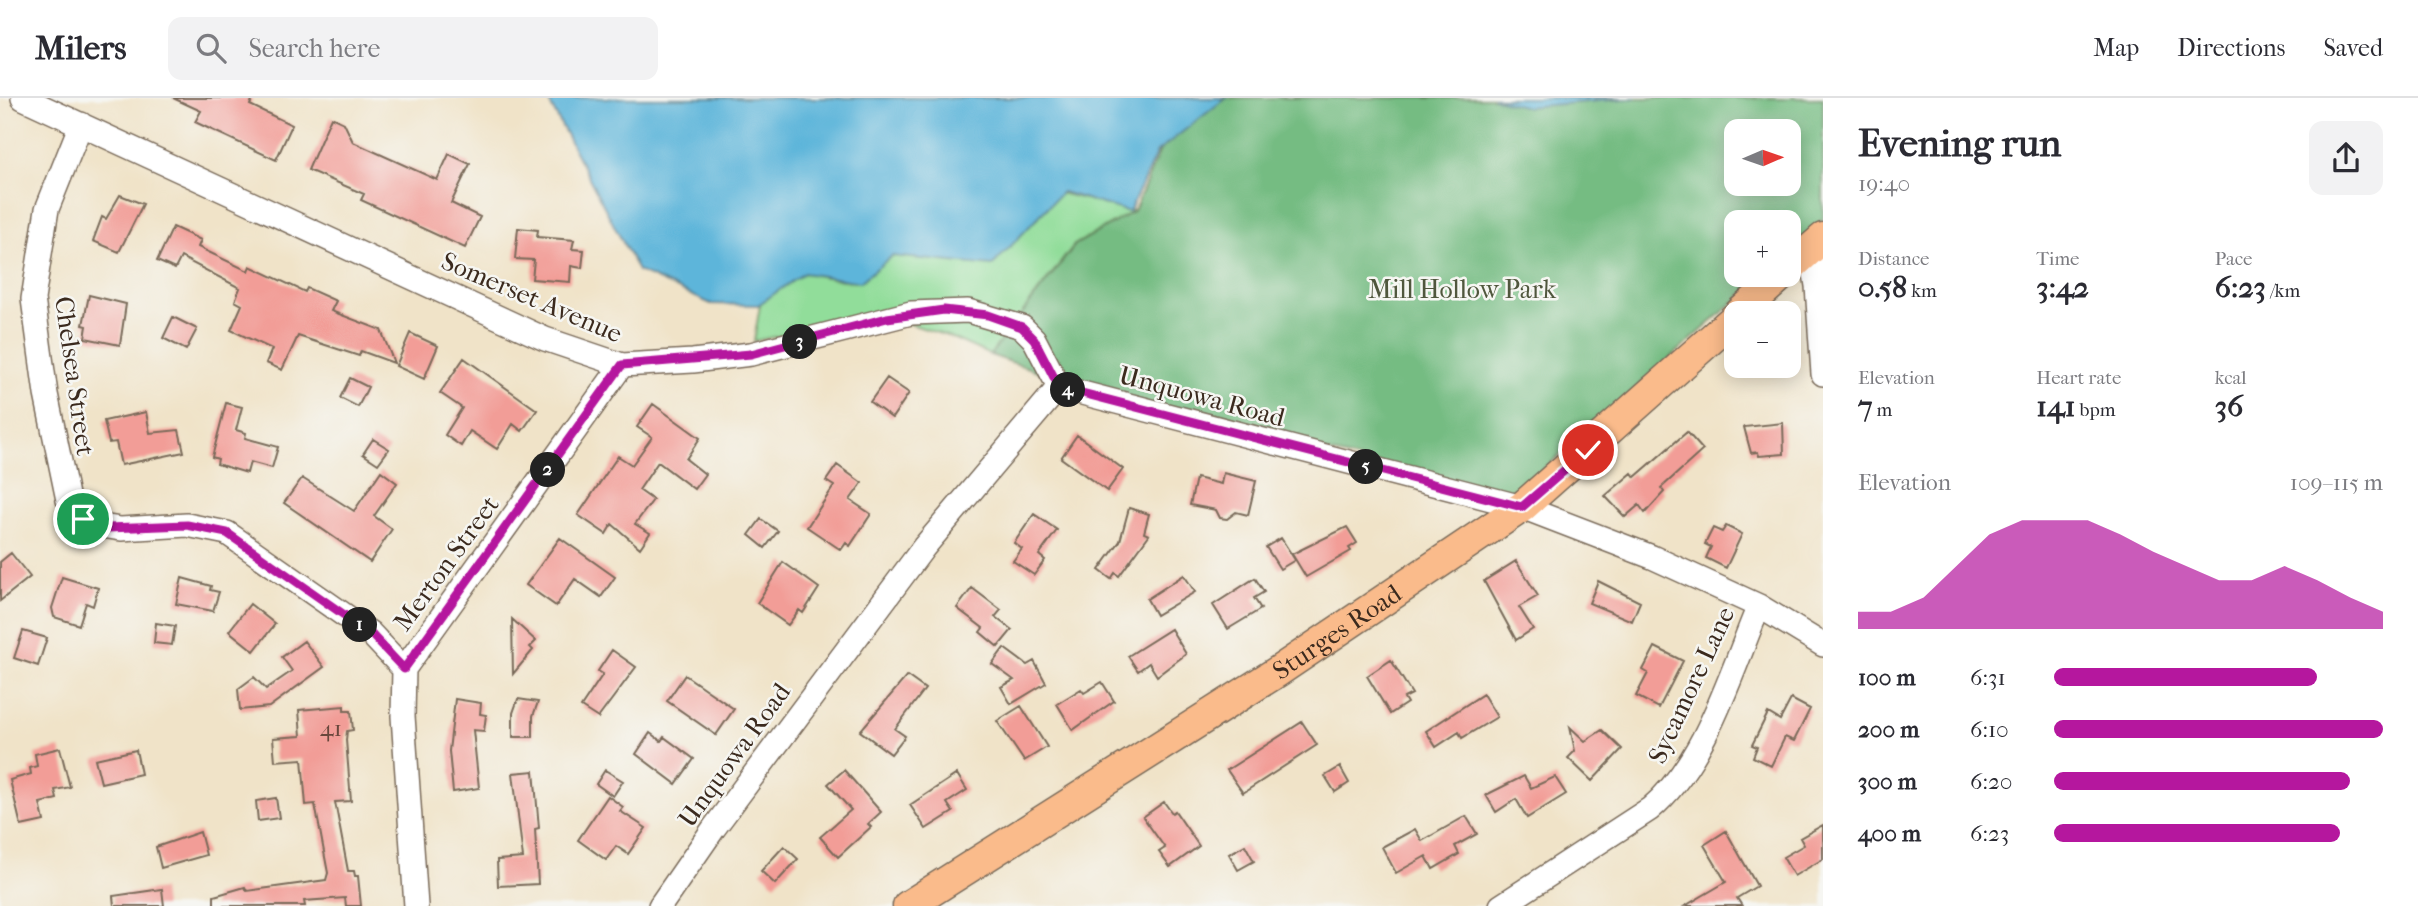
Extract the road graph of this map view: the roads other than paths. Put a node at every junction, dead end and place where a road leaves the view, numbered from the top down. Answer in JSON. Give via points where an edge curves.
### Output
{"nodes":[{"id":1,"x":23,"y":98,"type":"edge"},
{"id":2,"x":81,"y":124,"type":"junction"},
{"id":3,"x":1817,"y":243,"type":"edge"},
{"id":4,"x":1801,"y":257,"type":"edge"},
{"id":5,"x":1769,"y":287,"type":"edge"},
{"id":6,"x":1753,"y":301,"type":"edge"},
{"id":7,"x":1724,"y":327,"type":"edge"},
{"id":8,"x":622,"y":365,"type":"junction"},
{"id":9,"x":1823,"y":374,"type":"edge"},
{"id":10,"x":1059,"y":387,"type":"junction"},
{"id":11,"x":1522,"y":507,"type":"junction"},
{"id":12,"x":1759,"y":606,"type":"junction"},
{"id":13,"x":1823,"y":645,"type":"edge"},
{"id":14,"x":404,"y":669,"type":"junction"},
{"id":15,"x":416,"y":906,"type":"edge"},
{"id":16,"x":660,"y":906,"type":"edge"},
{"id":17,"x":908,"y":906,"type":"edge"},
{"id":18,"x":1501,"y":906,"type":"edge"}],
"edges":[{"from":1,"to":2,"type":"street","name":"Somerset Avenue"},
{"from":2,"to":8,"type":"street","name":"Somerset Avenue","via":[[545,339]]},
{"from":2,"to":14,"type":"street","name":"Chelsea Street","via":[[47,209],[33,299],[46,394],[68,499],[83,519],[108,528],[187,525],[227,533],[370,633]]},
{"from":3,"to":4,"type":"main road"},
{"from":3,"to":9,"type":"street"},
{"from":5,"to":6,"type":"main road","name":"Sturges Road"},
{"from":7,"to":11,"type":"main road","name":"Sturges Road"},
{"from":8,"to":10,"type":"street","name":"Somerset Avenue","via":[[751,354],[887,318],[944,310],[988,315],[1022,327],[1034,339]]},
{"from":8,"to":14,"type":"street","name":"Merton Street"},
{"from":10,"to":11,"type":"street","name":"Unquowa Road"},
{"from":10,"to":16,"type":"street","name":"Unquowa Road","via":[[924,547]]},
{"from":11,"to":12,"type":"street","name":"Unquowa Road","via":[[1652,557]]},
{"from":11,"to":17,"type":"main road","name":"Sturges Road","via":[[1277,672]]},
{"from":12,"to":13,"type":"street","name":"Unquowa Road"},
{"from":12,"to":18,"type":"street","name":"Sycamore Lane","via":[[1694,759],[1672,789]]},
{"from":14,"to":15,"type":"street","name":"Merton Street"}]}
